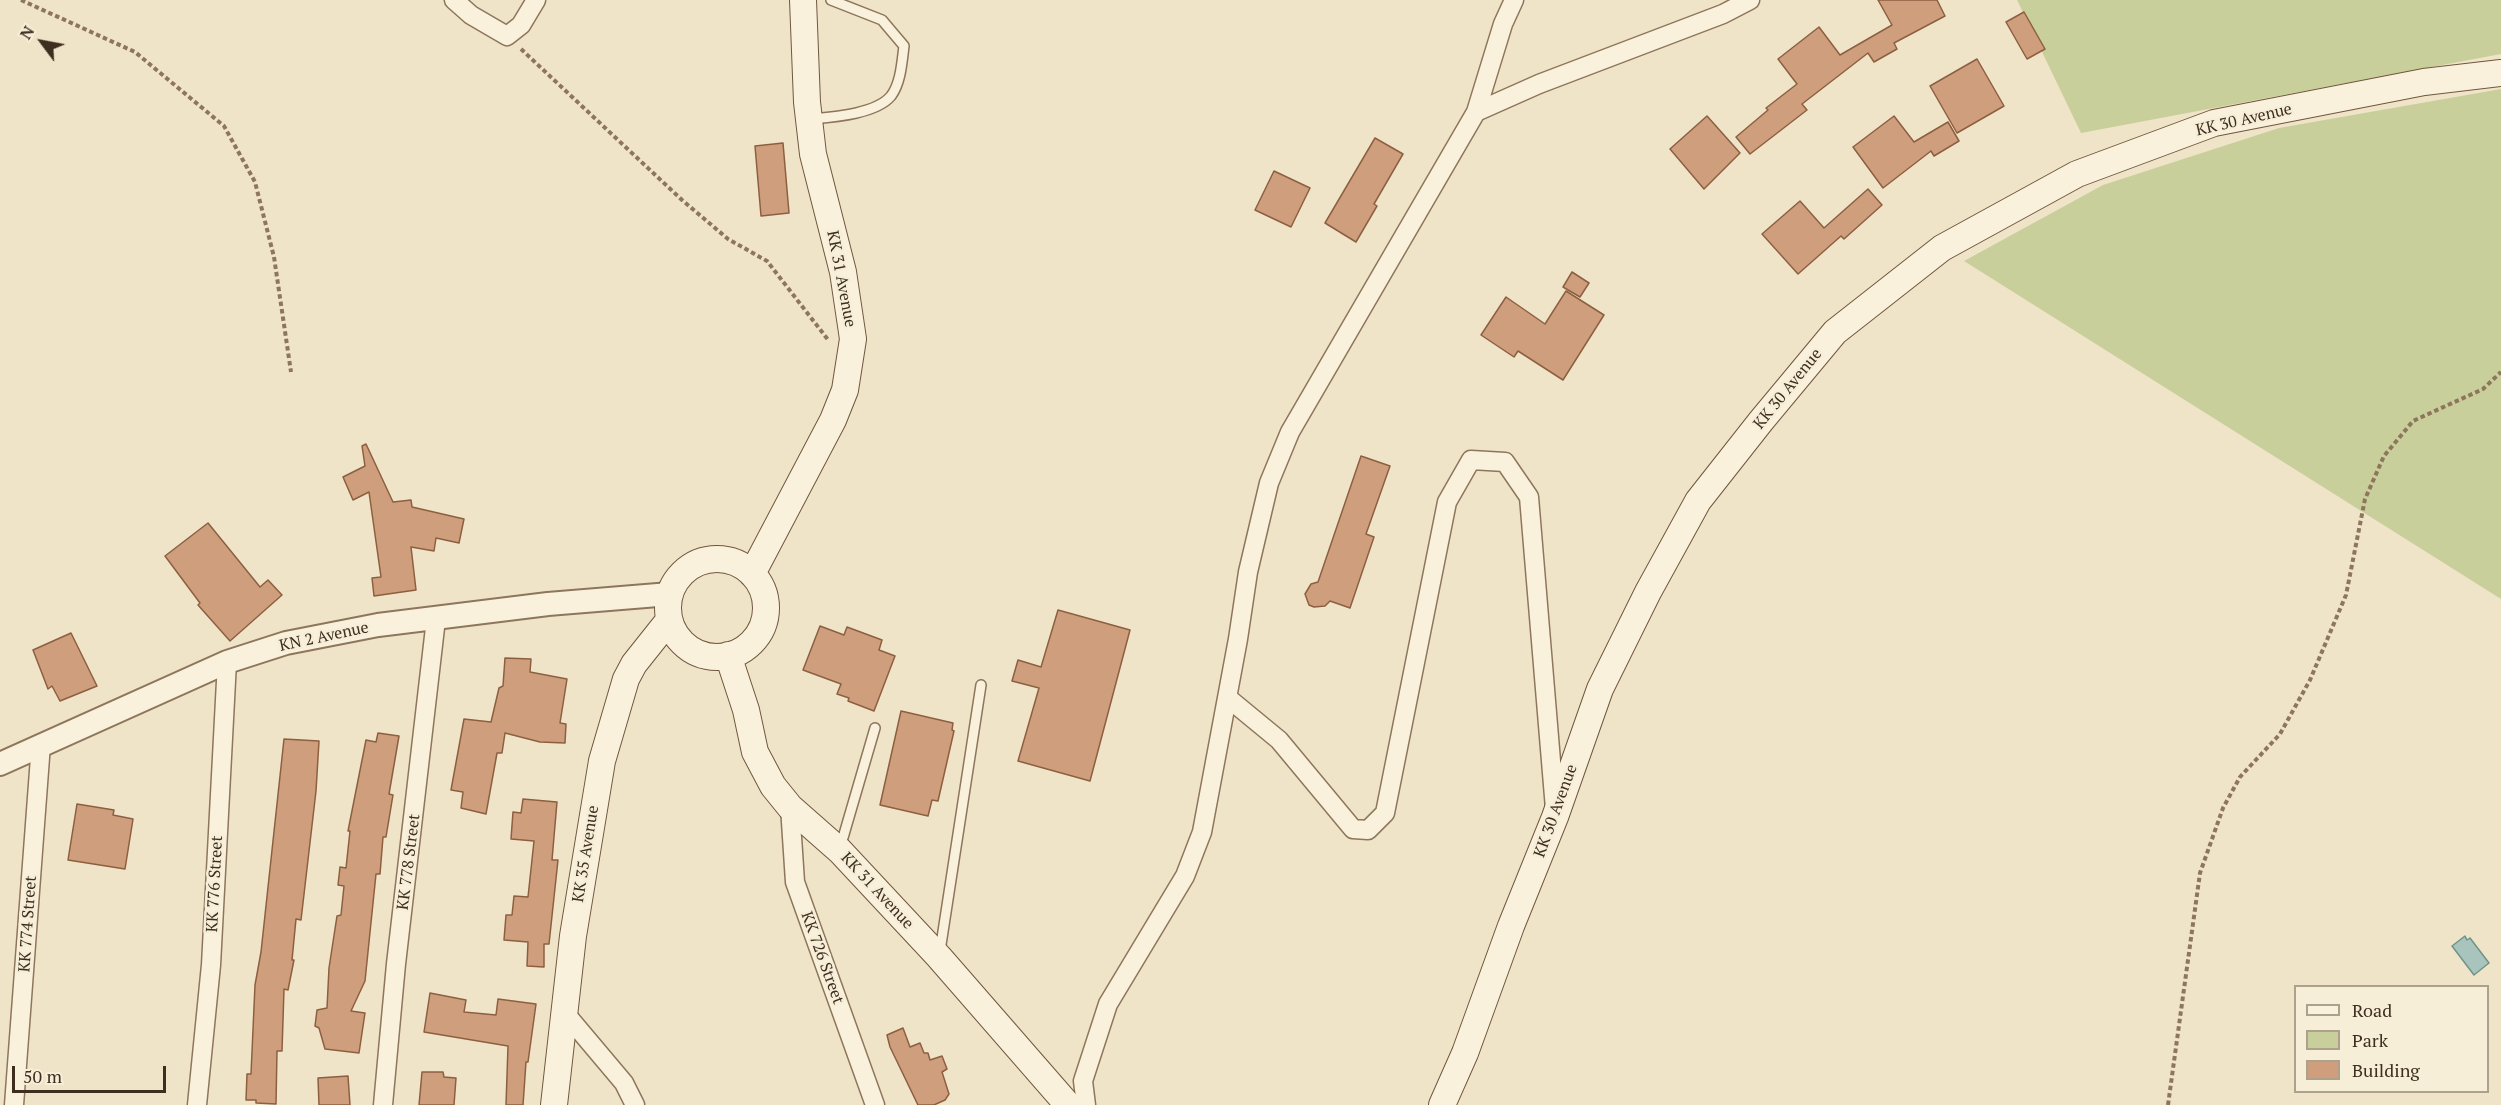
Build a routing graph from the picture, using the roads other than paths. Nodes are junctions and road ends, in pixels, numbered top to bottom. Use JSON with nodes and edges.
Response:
{"nodes":[{"id":1,"x":454,"y":0,"type":"edge"},
{"id":2,"x":536,"y":0,"type":"edge"},
{"id":3,"x":803,"y":0,"type":"edge"},
{"id":4,"x":831,"y":0,"type":"edge"},
{"id":5,"x":1514,"y":0,"type":"edge"},
{"id":6,"x":1750,"y":0,"type":"edge"},
{"id":7,"x":2501,"y":74,"type":"edge"},
{"id":8,"x":1476,"y":112,"type":"junction"},
{"id":9,"x":809,"y":120,"type":"junction"},
{"id":10,"x":752,"y":574,"type":"junction"},
{"id":11,"x":670,"y":594,"type":"junction"},
{"id":12,"x":436,"y":619,"type":"junction"},
{"id":13,"x":669,"y":620,"type":"junction"},
{"id":14,"x":728,"y":655,"type":"junction"},
{"id":15,"x":226,"y":662,"type":"junction"},
{"id":16,"x":981,"y":685,"type":"dead end"},
{"id":17,"x":1228,"y":698,"type":"junction"},
{"id":18,"x":875,"y":728,"type":"dead end"},
{"id":19,"x":41,"y":744,"type":"junction"},
{"id":20,"x":0,"y":764,"type":"edge"},
{"id":21,"x":790,"y":807,"type":"junction"},
{"id":22,"x":1555,"y":817,"type":"junction"},
{"id":23,"x":840,"y":851,"type":"junction"},
{"id":24,"x":939,"y":957,"type":"junction"},
{"id":25,"x":565,"y":1013,"type":"junction"},
{"id":26,"x":14,"y":1105,"type":"edge"},
{"id":27,"x":197,"y":1105,"type":"edge"},
{"id":28,"x":383,"y":1105,"type":"edge"},
{"id":29,"x":554,"y":1105,"type":"edge"},
{"id":30,"x":634,"y":1105,"type":"edge"},
{"id":31,"x":875,"y":1105,"type":"edge"},
{"id":32,"x":1068,"y":1105,"type":"edge"},
{"id":33,"x":1086,"y":1105,"type":"edge"},
{"id":34,"x":1442,"y":1105,"type":"edge"}],
"edges":[{"from":1,"to":2,"type":"street"},
{"from":3,"to":9,"type":"main road","name":"KK 31 Avenue"},
{"from":4,"to":9,"type":"lane"},
{"from":5,"to":8,"type":"street"},
{"from":6,"to":8,"type":"street"},
{"from":7,"to":22,"type":"main road","name":"KK 30 Avenue"},
{"from":8,"to":17,"type":"street"},
{"from":9,"to":10,"type":"main road","name":"KK 31 Avenue"},
{"from":10,"to":11,"type":"main road"},
{"from":10,"to":14,"type":"main road"},
{"from":11,"to":12,"type":"street","name":"KN 2 Avenue"},
{"from":11,"to":13,"type":"main road"},
{"from":12,"to":15,"type":"street","name":"KN 2 Avenue"},
{"from":12,"to":28,"type":"street","name":"KK 778 Street"},
{"from":13,"to":14,"type":"main road"},
{"from":13,"to":25,"type":"main road","name":"KK 35 Avenue"},
{"from":14,"to":21,"type":"main road","name":"KK 31 Avenue"},
{"from":15,"to":19,"type":"street","name":"KN 2 Avenue"},
{"from":15,"to":27,"type":"street","name":"KK 776 Street"},
{"from":16,"to":24,"type":"lane"},
{"from":17,"to":22,"type":"street"},
{"from":17,"to":33,"type":"street"},
{"from":18,"to":23,"type":"lane"},
{"from":19,"to":20,"type":"street","name":"KN 2 Avenue"},
{"from":19,"to":26,"type":"street","name":"KK 774 Street"},
{"from":21,"to":23,"type":"main road","name":"KK 31 Avenue"},
{"from":21,"to":31,"type":"street","name":"KK 726 Street"},
{"from":22,"to":34,"type":"main road","name":"KK 30 Avenue"},
{"from":23,"to":24,"type":"main road","name":"KK 31 Avenue"},
{"from":24,"to":32,"type":"main road","name":"KK 31 Avenue"},
{"from":25,"to":29,"type":"main road","name":"KK 35 Avenue"},
{"from":25,"to":30,"type":"street"}]}
